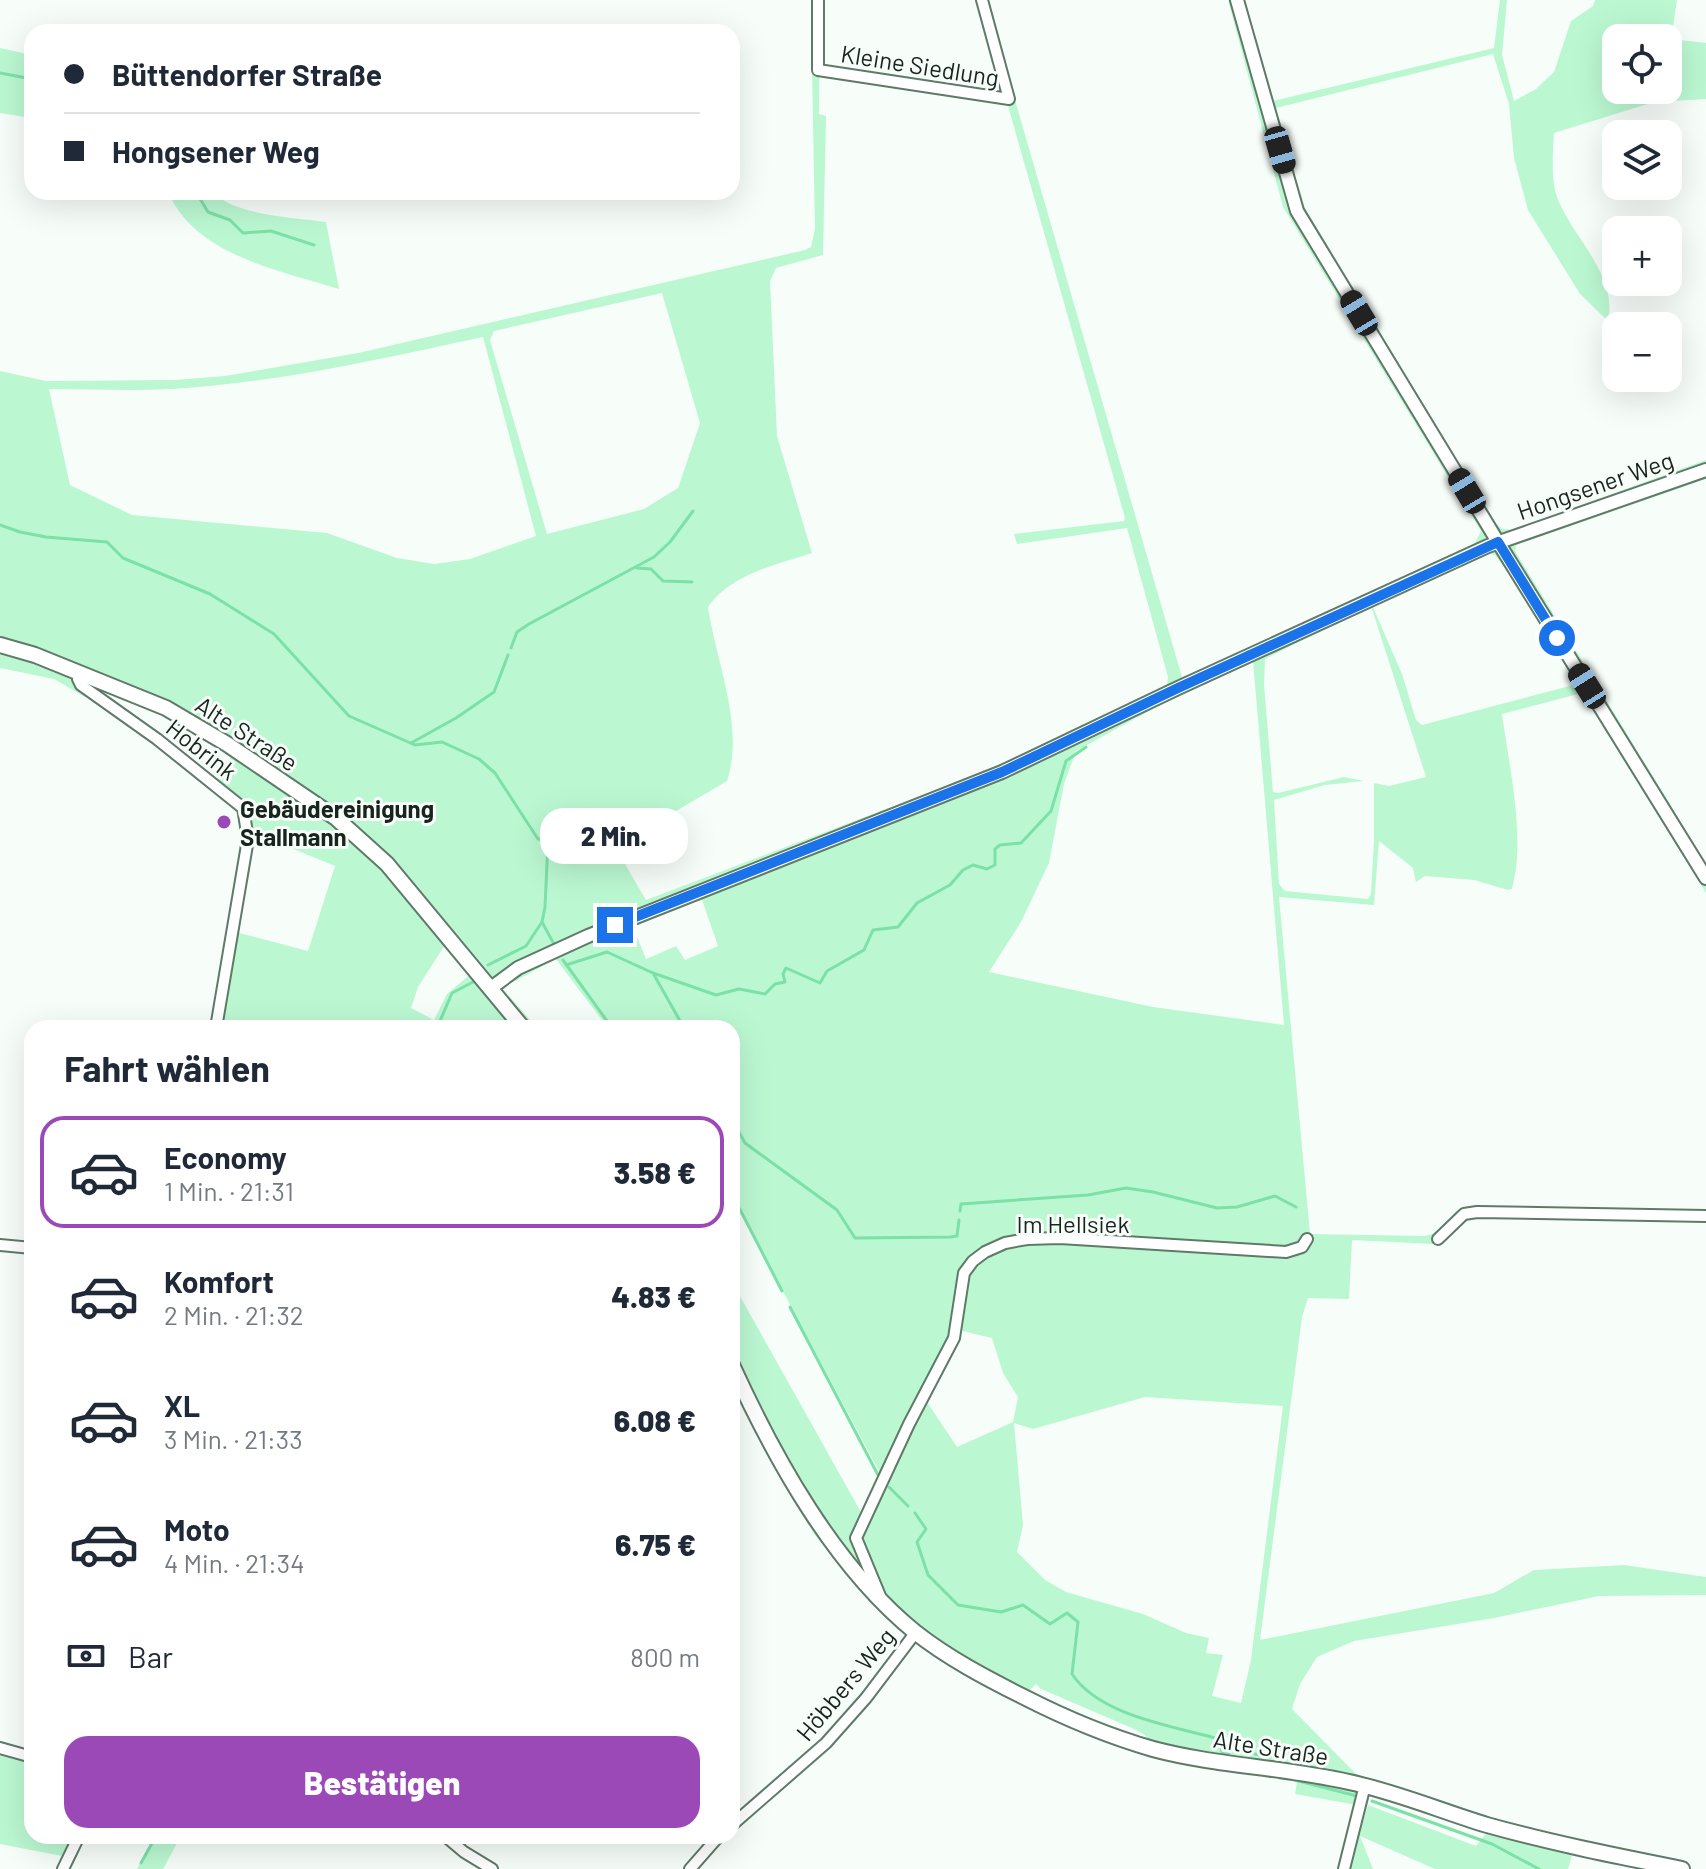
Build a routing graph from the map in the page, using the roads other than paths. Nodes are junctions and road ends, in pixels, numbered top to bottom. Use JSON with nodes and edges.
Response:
{"nodes":[{"id":1,"x":818,"y":0,"type":"edge"},
{"id":2,"x":982,"y":0,"type":"edge"},
{"id":3,"x":1237,"y":0,"type":"edge"},
{"id":4,"x":1706,"y":470,"type":"edge"},
{"id":5,"x":1498,"y":542,"type":"junction"},
{"id":6,"x":0,"y":645,"type":"edge"},
{"id":7,"x":80,"y":673,"type":"junction"},
{"id":8,"x":1705,"y":875,"type":"edge"},
{"id":9,"x":491,"y":988,"type":"junction"},
{"id":10,"x":217,"y":1020,"type":"edge"},
{"id":11,"x":517,"y":1020,"type":"edge"},
{"id":12,"x":1706,"y":1216,"type":"edge"},
{"id":13,"x":1307,"y":1239,"type":"dead end"},
{"id":14,"x":1438,"y":1239,"type":"dead end"},
{"id":15,"x":0,"y":1245,"type":"edge"},
{"id":16,"x":24,"y":1247,"type":"edge"},
{"id":17,"x":740,"y":1381,"type":"edge"},
{"id":18,"x":929,"y":1387,"type":"joint"},
{"id":19,"x":883,"y":1601,"type":"junction"},
{"id":20,"x":916,"y":1632,"type":"junction"},
{"id":21,"x":0,"y":1748,"type":"edge"},
{"id":22,"x":24,"y":1755,"type":"edge"},
{"id":23,"x":1365,"y":1785,"type":"junction"},
{"id":24,"x":740,"y":1818,"type":"edge"},
{"id":25,"x":75,"y":1844,"type":"edge"},
{"id":26,"x":454,"y":1844,"type":"edge"},
{"id":27,"x":712,"y":1844,"type":"edge"},
{"id":28,"x":63,"y":1869,"type":"edge"},
{"id":29,"x":492,"y":1869,"type":"edge"},
{"id":30,"x":690,"y":1869,"type":"edge"},
{"id":31,"x":1344,"y":1869,"type":"edge"},
{"id":32,"x":1682,"y":1869,"type":"edge"}],
"edges":[{"from":1,"to":2,"type":"street","name":"Kleine Siedlung"},
{"from":3,"to":5,"type":"street"},
{"from":4,"to":5,"type":"street","name":"Hongsener Weg"},
{"from":5,"to":8,"type":"street"},
{"from":5,"to":9,"type":"street","name":"Hongsener Weg"},
{"from":6,"to":7,"type":"main road","name":"Alte Straße"},
{"from":7,"to":9,"type":"main road","name":"Alte Straße"},
{"from":7,"to":10,"type":"street","name":"Hobrink"},
{"from":9,"to":11,"type":"main road","name":"Alte Straße"},
{"from":12,"to":14,"type":"street"},
{"from":13,"to":18,"type":"street","name":"Im Hellsiek"},
{"from":15,"to":16,"type":"street"},
{"from":17,"to":19,"type":"main road","name":"Alte Straße"},
{"from":18,"to":19,"type":"street","name":"Alte Straße"},
{"from":19,"to":20,"type":"main road","name":"Alte Straße"},
{"from":20,"to":23,"type":"main road","name":"Alte Straße"},
{"from":20,"to":24,"type":"street","name":"Höbbers Weg"},
{"from":21,"to":22,"type":"street"},
{"from":23,"to":31,"type":"street"},
{"from":23,"to":32,"type":"main road","name":"Alte Straße"},
{"from":25,"to":28,"type":"street"},
{"from":26,"to":29,"type":"street"},
{"from":27,"to":30,"type":"street"}]}
